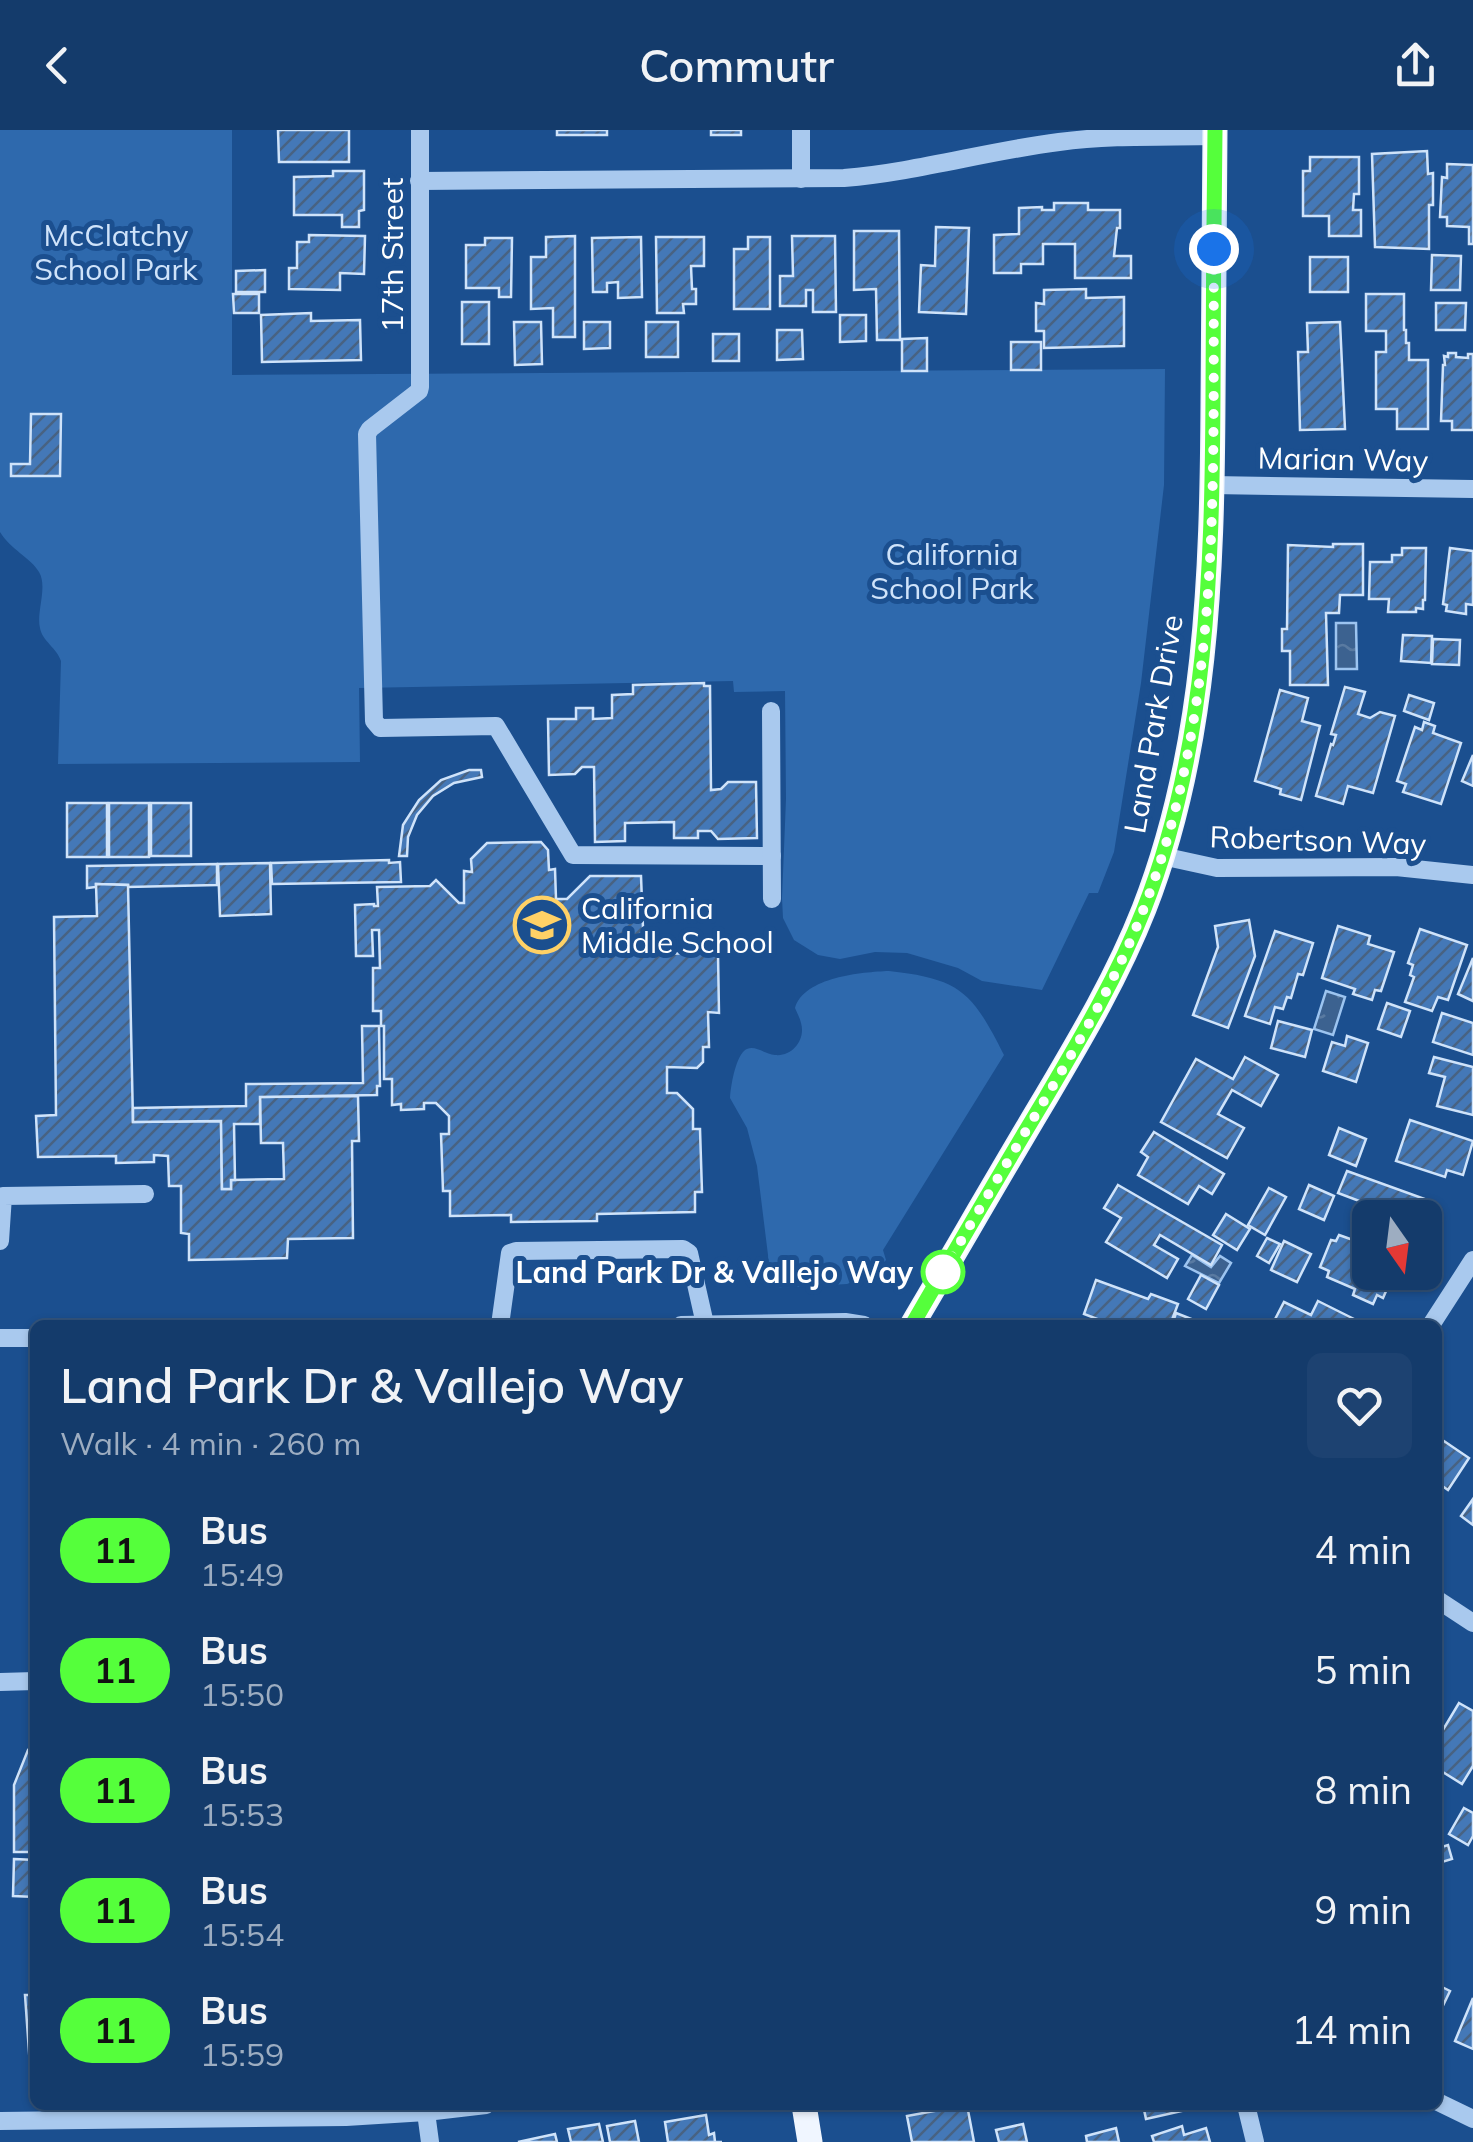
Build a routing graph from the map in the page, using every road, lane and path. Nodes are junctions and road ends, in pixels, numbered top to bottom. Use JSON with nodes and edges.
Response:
{"nodes":[{"id":1,"x":420,"y":130,"type":"edge"},
{"id":2,"x":801,"y":130,"type":"edge"},
{"id":3,"x":1214,"y":133,"type":"edge"},
{"id":4,"x":801,"y":178,"type":"junction"},
{"id":5,"x":419,"y":180,"type":"junction"},
{"id":6,"x":1212,"y":485,"type":"junction"},
{"id":7,"x":1473,"y":490,"type":"edge"},
{"id":8,"x":771,"y":711,"type":"dead end"},
{"id":9,"x":772,"y":856,"type":"junction"},
{"id":10,"x":1162,"y":856,"type":"junction"},
{"id":11,"x":1473,"y":875,"type":"edge"},
{"id":12,"x":772,"y":899,"type":"dead end"},
{"id":13,"x":145,"y":1194,"type":"dead end"},
{"id":14,"x":0,"y":1241,"type":"edge"},
{"id":15,"x":1473,"y":1260,"type":"edge"},
{"id":16,"x":501,"y":1320,"type":"edge"},
{"id":17,"x":704,"y":1320,"type":"edge"},
{"id":18,"x":915,"y":1320,"type":"edge"},
{"id":19,"x":1434,"y":1320,"type":"edge"},
{"id":20,"x":0,"y":1338,"type":"edge"},
{"id":21,"x":30,"y":1338,"type":"edge"},
{"id":22,"x":1442,"y":1603,"type":"edge"},
{"id":23,"x":1473,"y":1623,"type":"edge"},
{"id":24,"x":30,"y":1681,"type":"edge"},
{"id":25,"x":0,"y":1682,"type":"edge"},
{"id":26,"x":1442,"y":2104,"type":"edge"},
{"id":27,"x":407,"y":2110,"type":"edge"},
{"id":28,"x":425,"y":2110,"type":"edge"},
{"id":29,"x":805,"y":2110,"type":"edge"},
{"id":30,"x":1247,"y":2110,"type":"edge"},
{"id":31,"x":1473,"y":2119,"type":"edge"},
{"id":32,"x":0,"y":2121,"type":"edge"},
{"id":33,"x":430,"y":2142,"type":"edge"},
{"id":34,"x":810,"y":2142,"type":"edge"},
{"id":35,"x":1254,"y":2142,"type":"edge"}],
"edges":[{"from":1,"to":5,"type":"street","name":"17th Street"},
{"from":2,"to":4,"type":"street"},
{"from":3,"to":4,"type":"street"},
{"from":3,"to":6,"type":"main road","name":"Land Park Drive"},
{"from":4,"to":5,"type":"street"},
{"from":5,"to":9,"type":"street","name":"17th Street"},
{"from":6,"to":7,"type":"street","name":"Marian Way"},
{"from":6,"to":10,"type":"main road","name":"Land Park Drive"},
{"from":8,"to":9,"type":"street"},
{"from":9,"to":12,"type":"street"},
{"from":10,"to":11,"type":"street","name":"Robertson Way"},
{"from":10,"to":18,"type":"main road","name":"Land Park Drive"},
{"from":13,"to":14,"type":"street"},
{"from":15,"to":19,"type":"street"},
{"from":16,"to":17,"type":"street"},
{"from":20,"to":21,"type":"street"},
{"from":22,"to":23,"type":"street"},
{"from":24,"to":25,"type":"street"},
{"from":26,"to":31,"type":"street"},
{"from":27,"to":32,"type":"street"},
{"from":28,"to":33,"type":"street"},
{"from":29,"to":34,"type":"main road"},
{"from":30,"to":35,"type":"street"}]}
